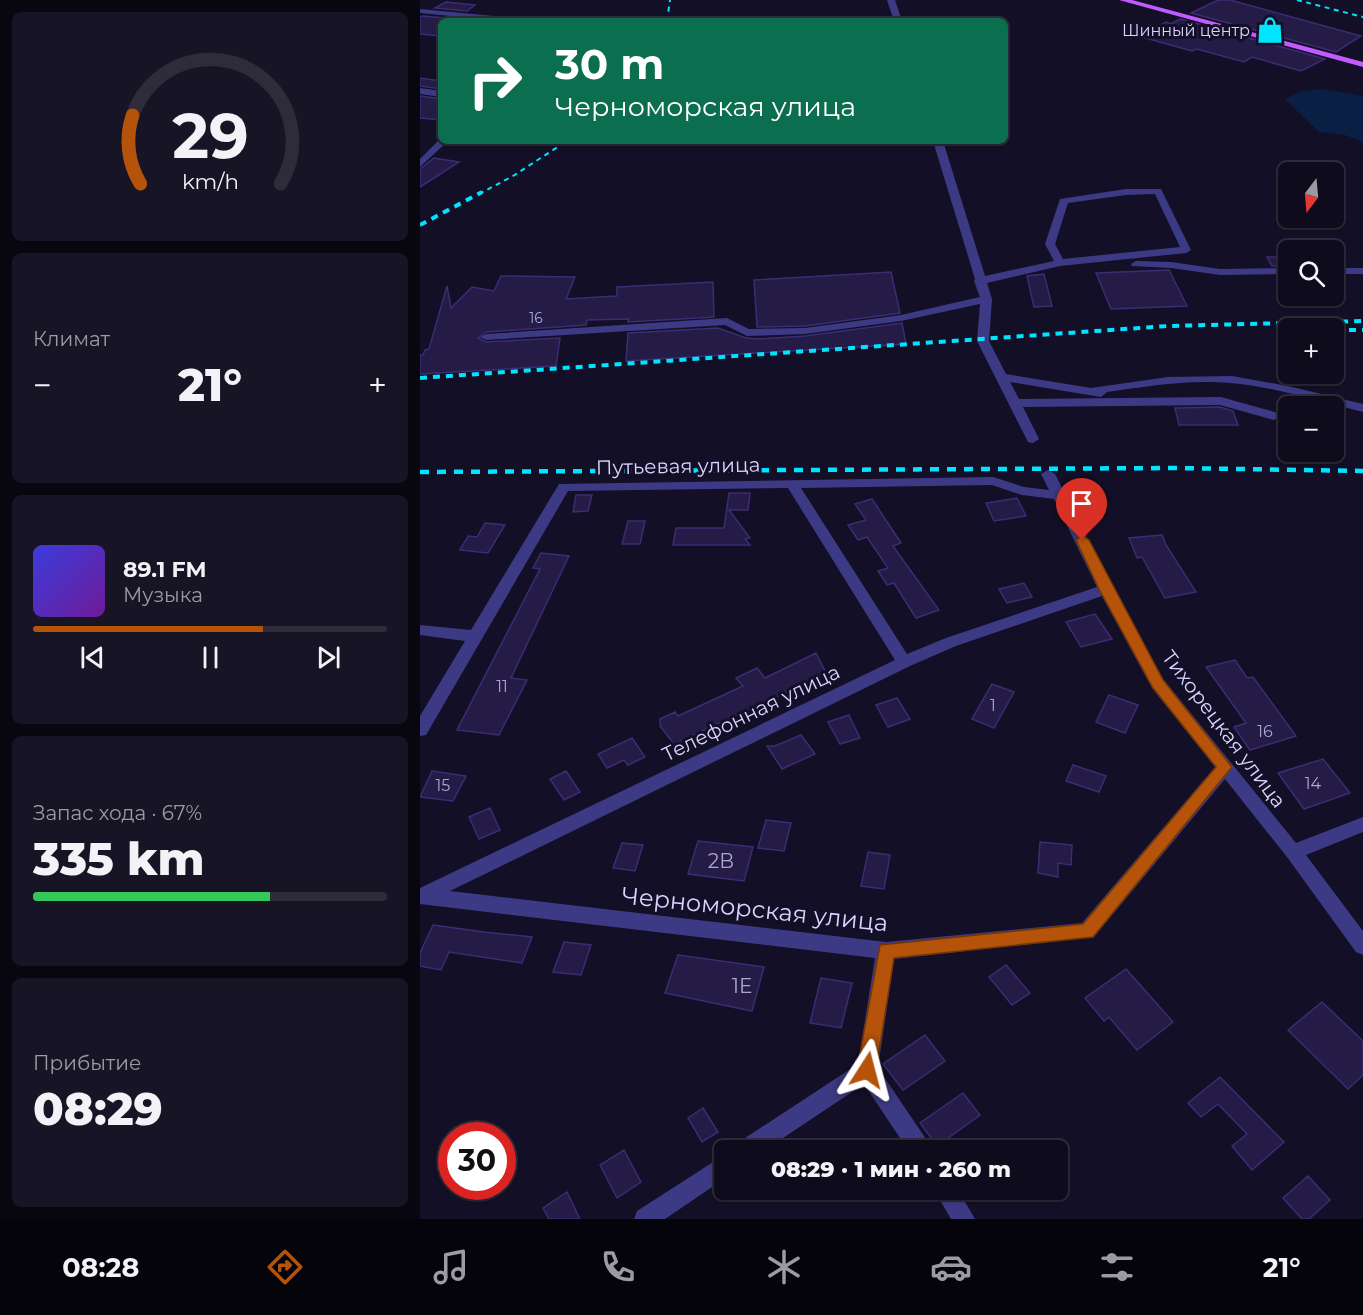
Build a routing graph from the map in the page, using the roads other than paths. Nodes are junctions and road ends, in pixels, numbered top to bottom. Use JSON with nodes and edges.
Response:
{"nodes":[{"id":1,"x":891,"y":0,"type":"edge"},
{"id":2,"x":1123,"y":0,"type":"edge"},
{"id":3,"x":420,"y":11,"type":"edge"},
{"id":4,"x":494,"y":18,"type":"edge"},
{"id":5,"x":897,"y":18,"type":"edge"},
{"id":6,"x":1363,"y":65,"type":"edge"},
{"id":7,"x":420,"y":91,"type":"edge"},
{"id":8,"x":438,"y":94,"type":"edge"},
{"id":9,"x":440,"y":144,"type":"edge"},
{"id":10,"x":939,"y":144,"type":"edge"},
{"id":11,"x":420,"y":164,"type":"edge"},
{"id":12,"x":1082,"y":262,"type":"junction"},
{"id":13,"x":1060,"y":263,"type":"junction"},
{"id":14,"x":1344,"y":271,"type":"edge"},
{"id":15,"x":1363,"y":271,"type":"edge"},
{"id":16,"x":1278,"y":272,"type":"edge"},
{"id":17,"x":979,"y":281,"type":"junction"},
{"id":18,"x":986,"y":299,"type":"junction"},
{"id":19,"x":486,"y":337,"type":"dead end"},
{"id":20,"x":1001,"y":377,"type":"junction"},
{"id":21,"x":1093,"y":391,"type":"junction"},
{"id":22,"x":1138,"y":401,"type":"junction"},
{"id":23,"x":1014,"y":403,"type":"junction"},
{"id":24,"x":1363,"y":408,"type":"edge"},
{"id":25,"x":1274,"y":416,"type":"dead end"},
{"id":26,"x":1033,"y":439,"type":"dead end"},
{"id":27,"x":1048,"y":474,"type":"dead end"},
{"id":28,"x":792,"y":484,"type":"junction"},
{"id":29,"x":1059,"y":495,"type":"junction"},
{"id":30,"x":1106,"y":589,"type":"junction"},
{"id":31,"x":420,"y":630,"type":"edge"},
{"id":32,"x":473,"y":636,"type":"junction"},
{"id":33,"x":904,"y":662,"type":"junction"},
{"id":34,"x":420,"y":730,"type":"edge"},
{"id":35,"x":1225,"y":767,"type":"junction"},
{"id":36,"x":1363,"y":824,"type":"edge"},
{"id":37,"x":1293,"y":852,"type":"junction"},
{"id":38,"x":422,"y":896,"type":"edge"},
{"id":39,"x":1363,"y":946,"type":"edge"},
{"id":40,"x":886,"y":951,"type":"junction"},
{"id":41,"x":867,"y":1070,"type":"junction"},
{"id":42,"x":762,"y":1140,"type":"edge"},
{"id":43,"x":913,"y":1140,"type":"edge"},
{"id":44,"x":714,"y":1173,"type":"edge"},
{"id":45,"x":952,"y":1200,"type":"edge"},
{"id":46,"x":645,"y":1219,"type":"edge"},
{"id":47,"x":964,"y":1219,"type":"edge"}],
"edges":[{"from":1,"to":5,"type":"street"},
{"from":2,"to":6,"type":"main road"},
{"from":3,"to":4,"type":"street"},
{"from":7,"to":8,"type":"street"},
{"from":9,"to":11,"type":"street"},
{"from":10,"to":17,"type":"street"},
{"from":12,"to":13,"type":"street"},
{"from":12,"to":13,"type":"street"},
{"from":12,"to":16,"type":"street"},
{"from":13,"to":17,"type":"street"},
{"from":14,"to":15,"type":"street"},
{"from":17,"to":18,"type":"street"},
{"from":18,"to":19,"type":"street"},
{"from":18,"to":20,"type":"street"},
{"from":20,"to":21,"type":"street"},
{"from":20,"to":23,"type":"street"},
{"from":21,"to":22,"type":"street"},
{"from":21,"to":24,"type":"street"},
{"from":22,"to":23,"type":"street"},
{"from":22,"to":25,"type":"street"},
{"from":23,"to":26,"type":"street"},
{"from":27,"to":29,"type":"street","name":"Тихорецкая улица"},
{"from":28,"to":29,"type":"street","name":"Путьевая улица"},
{"from":28,"to":32,"type":"street","name":"Путьевая улица"},
{"from":28,"to":33,"type":"street"},
{"from":29,"to":30,"type":"street","name":"Тихорецкая улица"},
{"from":30,"to":33,"type":"street","name":"Телефонная улица"},
{"from":30,"to":35,"type":"street","name":"Тихорецкая улица"},
{"from":31,"to":32,"type":"street"},
{"from":32,"to":34,"type":"street"},
{"from":33,"to":38,"type":"street","name":"Телефонная улица"},
{"from":35,"to":37,"type":"street","name":"Тихорецкая улица"},
{"from":35,"to":40,"type":"street","name":"Черноморская улица"},
{"from":36,"to":37,"type":"street"},
{"from":37,"to":39,"type":"street","name":"Тихорецкая улица"},
{"from":38,"to":40,"type":"street","name":"Черноморская улица"},
{"from":40,"to":41,"type":"street"},
{"from":41,"to":42,"type":"street"},
{"from":41,"to":43,"type":"street"},
{"from":44,"to":46,"type":"street"},
{"from":45,"to":47,"type":"street"}]}
